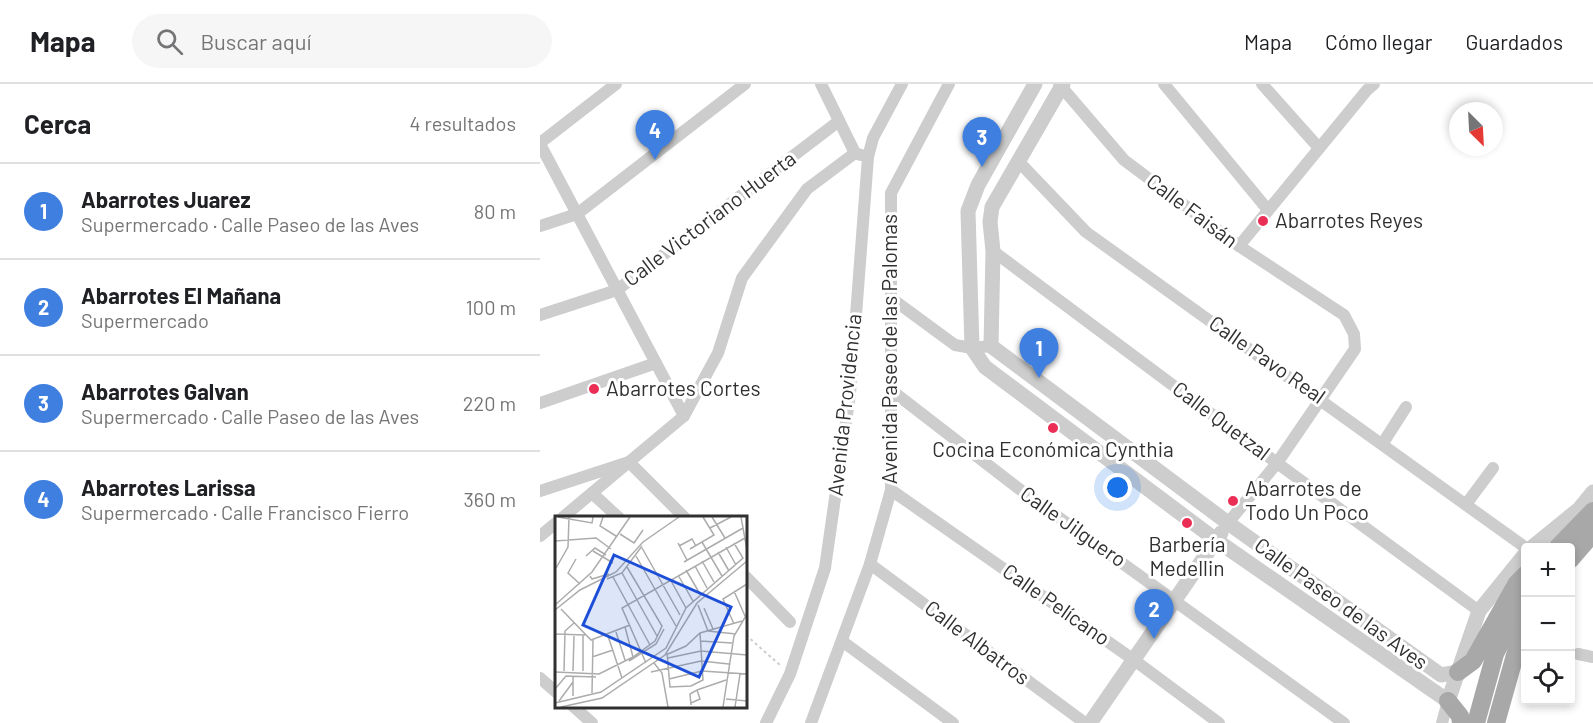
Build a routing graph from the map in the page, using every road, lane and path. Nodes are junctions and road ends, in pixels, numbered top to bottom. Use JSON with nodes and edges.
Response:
{"nodes":[{"id":1,"x":616,"y":84,"type":"edge"},
{"id":2,"x":745,"y":84,"type":"edge"},
{"id":3,"x":821,"y":84,"type":"edge"},
{"id":4,"x":902,"y":84,"type":"edge"},
{"id":5,"x":950,"y":84,"type":"edge"},
{"id":6,"x":1035,"y":84,"type":"edge"},
{"id":7,"x":1164,"y":84,"type":"edge"},
{"id":8,"x":1262,"y":84,"type":"edge"},
{"id":9,"x":1061,"y":85,"type":"edge"},
{"id":10,"x":1368,"y":86,"type":"edge"},
{"id":11,"x":839,"y":121,"type":"junction"},
{"id":12,"x":540,"y":144,"type":"edge"},
{"id":13,"x":1319,"y":148,"type":"junction"},
{"id":14,"x":855,"y":153,"type":"junction"},
{"id":15,"x":868,"y":157,"type":"junction"},
{"id":16,"x":1018,"y":161,"type":"junction"},
{"id":17,"x":1268,"y":210,"type":"junction"},
{"id":18,"x":577,"y":214,"type":"junction"},
{"id":19,"x":540,"y":226,"type":"edge"},
{"id":20,"x":1239,"y":246,"type":"junction"},
{"id":21,"x":993,"y":251,"type":"junction"},
{"id":22,"x":617,"y":290,"type":"junction"},
{"id":23,"x":891,"y":298,"type":"junction"},
{"id":24,"x":540,"y":315,"type":"edge"},
{"id":25,"x":991,"y":346,"type":"junction"},
{"id":26,"x":972,"y":348,"type":"junction"},
{"id":27,"x":656,"y":363,"type":"junction"},
{"id":28,"x":891,"y":390,"type":"junction"},
{"id":29,"x":1322,"y":399,"type":"junction"},
{"id":30,"x":540,"y":403,"type":"edge"},
{"id":31,"x":1406,"y":407,"type":"dead end"},
{"id":32,"x":684,"y":416,"type":"junction"},
{"id":33,"x":1383,"y":443,"type":"junction"},
{"id":34,"x":629,"y":462,"type":"junction"},
{"id":35,"x":1276,"y":463,"type":"junction"},
{"id":36,"x":1493,"y":468,"type":"dead end"},
{"id":37,"x":891,"y":490,"type":"junction"},
{"id":38,"x":540,"y":491,"type":"edge"},
{"id":39,"x":1593,"y":492,"type":"edge"},
{"id":40,"x":592,"y":493,"type":"junction"},
{"id":41,"x":1467,"y":503,"type":"junction"},
{"id":42,"x":1593,"y":511,"type":"edge"},
{"id":43,"x":564,"y":516,"type":"edge"},
{"id":44,"x":617,"y":516,"type":"edge"},
{"id":45,"x":684,"y":516,"type":"edge"},
{"id":46,"x":555,"y":523,"type":"edge"},
{"id":47,"x":1228,"y":523,"type":"junction"},
{"id":48,"x":1593,"y":533,"type":"edge"},
{"id":49,"x":540,"y":536,"type":"edge"},
{"id":50,"x":1216,"y":540,"type":"junction"},
{"id":51,"x":1537,"y":543,"type":"edge"},
{"id":52,"x":1562,"y":543,"type":"edge"},
{"id":53,"x":1521,"y":544,"type":"edge"},
{"id":54,"x":1593,"y":548,"type":"edge"},
{"id":55,"x":1575,"y":555,"type":"edge"},
{"id":56,"x":1575,"y":558,"type":"edge"},
{"id":57,"x":1521,"y":559,"type":"edge"},
{"id":58,"x":870,"y":564,"type":"junction"},
{"id":59,"x":747,"y":578,"type":"edge"},
{"id":60,"x":1521,"y":579,"type":"edge"},
{"id":61,"x":1524,"y":597,"type":"edge"},
{"id":62,"x":1176,"y":600,"type":"junction"},
{"id":63,"x":1479,"y":611,"type":"junction"},
{"id":64,"x":790,"y":622,"type":"dead end"},
{"id":65,"x":747,"y":636,"type":"edge"},
{"id":66,"x":1521,"y":640,"type":"edge"},
{"id":67,"x":842,"y":641,"type":"junction"},
{"id":68,"x":1578,"y":654,"type":"dead end"},
{"id":69,"x":1593,"y":657,"type":"edge"},
{"id":70,"x":1134,"y":660,"type":"junction"},
{"id":71,"x":1458,"y":672,"type":"junction"},
{"id":72,"x":790,"y":674,"type":"junction"},
{"id":73,"x":540,"y":678,"type":"edge"},
{"id":74,"x":555,"y":691,"type":"edge"},
{"id":75,"x":1448,"y":700,"type":"junction"},
{"id":76,"x":575,"y":708,"type":"edge"},
{"id":77,"x":815,"y":721,"type":"edge"},
{"id":78,"x":592,"y":723,"type":"edge"},
{"id":79,"x":766,"y":723,"type":"edge"},
{"id":80,"x":953,"y":723,"type":"edge"},
{"id":81,"x":1085,"y":723,"type":"edge"},
{"id":82,"x":1090,"y":723,"type":"edge"},
{"id":83,"x":1219,"y":723,"type":"edge"},
{"id":84,"x":1344,"y":723,"type":"edge"},
{"id":85,"x":1442,"y":723,"type":"edge"},
{"id":86,"x":1461,"y":723,"type":"edge"},
{"id":87,"x":1476,"y":723,"type":"edge"},
{"id":88,"x":1496,"y":723,"type":"edge"}],
"edges":[{"from":1,"to":12,"type":"street"},
{"from":2,"to":18,"type":"street"},
{"from":3,"to":11,"type":"street"},
{"from":4,"to":15,"type":"street","name":"Avenida Providencia"},
{"from":5,"to":23,"type":"street","name":"Avenida Paseo de las Palomas"},
{"from":6,"to":26,"type":"street"},
{"from":7,"to":17,"type":"street"},
{"from":8,"to":13,"type":"street"},
{"from":9,"to":16,"type":"street"},
{"from":9,"to":20,"type":"street","name":"Calle Faisán"},
{"from":10,"to":13,"type":"street"},
{"from":11,"to":14,"type":"street"},
{"from":11,"to":22,"type":"street","name":"Calle Victoriano Huerta"},
{"from":12,"to":18,"type":"street"},
{"from":13,"to":17,"type":"street"},
{"from":14,"to":15,"type":"street"},
{"from":14,"to":32,"type":"street"},
{"from":15,"to":72,"type":"street","name":"Avenida Providencia"},
{"from":16,"to":21,"type":"street"},
{"from":16,"to":29,"type":"street","name":"Calle Pavo Real"},
{"from":17,"to":20,"type":"street"},
{"from":18,"to":19,"type":"street"},
{"from":18,"to":22,"type":"street"},
{"from":20,"to":29,"type":"street","name":"Calle Faisán"},
{"from":21,"to":25,"type":"street"},
{"from":21,"to":35,"type":"street","name":"Calle Quetzal"},
{"from":22,"to":24,"type":"street","name":"Calle Victoriano Huerta"},
{"from":22,"to":27,"type":"street"},
{"from":23,"to":26,"type":"street","name":"Calle Paseo de las Aves"},
{"from":23,"to":28,"type":"street","name":"Avenida Paseo de las Palomas"},
{"from":25,"to":26,"type":"street"},
{"from":25,"to":47,"type":"street","name":"Calle Paseo de las Aves"},
{"from":26,"to":50,"type":"street","name":"Calle Paseo de las Aves"},
{"from":27,"to":30,"type":"street"},
{"from":27,"to":32,"type":"street"},
{"from":28,"to":37,"type":"street","name":"Avenida Paseo de las Palomas"},
{"from":28,"to":62,"type":"street","name":"Calle Jilguero"},
{"from":29,"to":33,"type":"street","name":"Calle Pavo Real"},
{"from":29,"to":35,"type":"street"},
{"from":31,"to":33,"type":"street"},
{"from":32,"to":34,"type":"street"},
{"from":33,"to":41,"type":"street","name":"Calle Pavo Real"},
{"from":34,"to":38,"type":"street"},
{"from":34,"to":40,"type":"street"},
{"from":34,"to":45,"type":"street"},
{"from":35,"to":47,"type":"street"},
{"from":35,"to":63,"type":"street","name":"Calle Quetzal"},
{"from":36,"to":41,"type":"street"},
{"from":37,"to":58,"type":"street","name":"Avenida Paseo de las Palomas"},
{"from":37,"to":70,"type":"street","name":"Calle Pelícano"},
{"from":39,"to":51,"type":"street"},
{"from":40,"to":43,"type":"street"},
{"from":40,"to":44,"type":"street"},
{"from":41,"to":53,"type":"street","name":"Calle Pavo Real"},
{"from":42,"to":52,"type":"main road"},
{"from":46,"to":49,"type":"street"},
{"from":47,"to":50,"type":"street"},
{"from":47,"to":71,"type":"street","name":"Calle Paseo de las Aves"},
{"from":48,"to":55,"type":"main road"},
{"from":50,"to":62,"type":"street"},
{"from":50,"to":75,"type":"street","name":"Calle Paseo de las Aves"},
{"from":54,"to":56,"type":"street"},
{"from":57,"to":63,"type":"street"},
{"from":58,"to":67,"type":"street","name":"Avenida Paseo de las Palomas"},
{"from":58,"to":81,"type":"street","name":"Calle Albatros"},
{"from":59,"to":64,"type":"street"},
{"from":60,"to":71,"type":"main road"},
{"from":61,"to":87,"type":"main road"},
{"from":62,"to":70,"type":"street"},
{"from":62,"to":84,"type":"street","name":"Calle Jilguero"},
{"from":63,"to":71,"type":"street"},
{"from":65,"to":72,"type":"path"},
{"from":66,"to":88,"type":"main road"},
{"from":67,"to":77,"type":"street","name":"Avenida Paseo de las Palomas"},
{"from":67,"to":80,"type":"street"},
{"from":68,"to":69,"type":"street"},
{"from":70,"to":82,"type":"street"},
{"from":70,"to":83,"type":"street","name":"Calle Pelícano"},
{"from":71,"to":75,"type":"street"},
{"from":72,"to":79,"type":"street","name":"Avenida Providencia"},
{"from":73,"to":74,"type":"street"},
{"from":75,"to":85,"type":"street"},
{"from":75,"to":86,"type":"main road"},
{"from":76,"to":78,"type":"street"}]}
